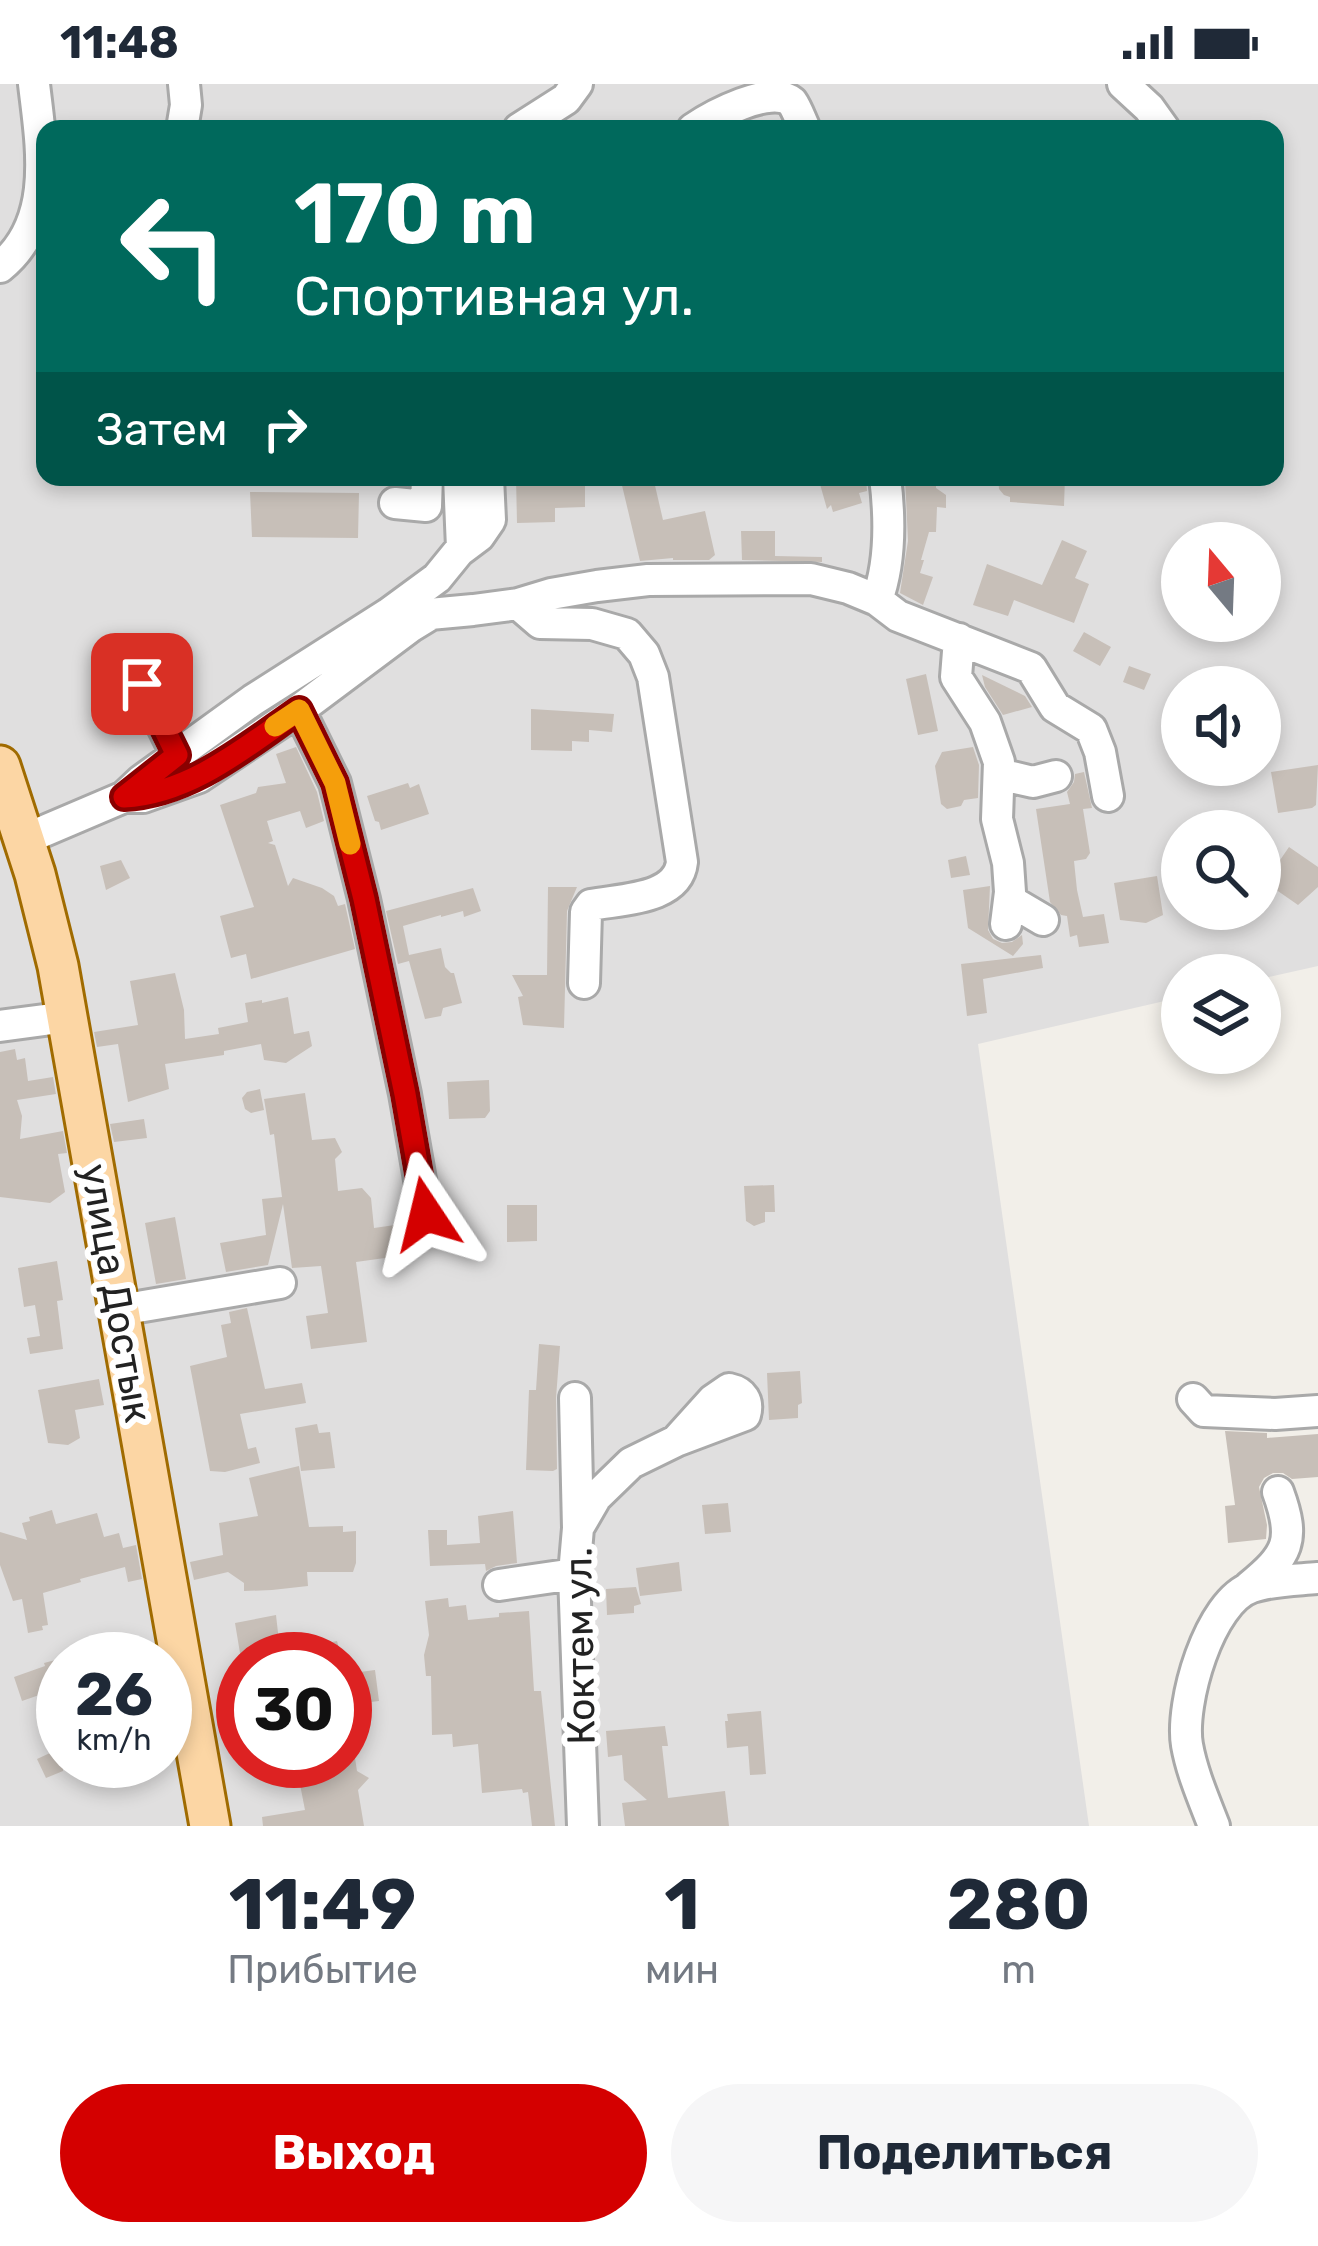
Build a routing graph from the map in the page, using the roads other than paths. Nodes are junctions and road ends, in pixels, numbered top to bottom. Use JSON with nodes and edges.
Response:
{"nodes":[{"id":1,"x":34,"y":84,"type":"edge"},
{"id":2,"x":184,"y":84,"type":"edge"},
{"id":3,"x":577,"y":84,"type":"edge"},
{"id":4,"x":1123,"y":84,"type":"edge"},
{"id":5,"x":37,"y":120,"type":"edge"},
{"id":6,"x":183,"y":120,"type":"edge"},
{"id":7,"x":532,"y":120,"type":"edge"},
{"id":8,"x":706,"y":120,"type":"edge"},
{"id":9,"x":800,"y":120,"type":"edge"},
{"id":10,"x":1157,"y":120,"type":"edge"},
{"id":11,"x":36,"y":206,"type":"edge"},
{"id":12,"x":36,"y":257,"type":"edge"},
{"id":13,"x":0,"y":267,"type":"edge"},
{"id":14,"x":427,"y":486,"type":"edge"},
{"id":15,"x":459,"y":486,"type":"edge"},
{"id":16,"x":488,"y":486,"type":"edge"},
{"id":17,"x":885,"y":486,"type":"edge"},
{"id":18,"x":395,"y":503,"type":"dead end"},
{"id":19,"x":460,"y":550,"type":"junction"},
{"id":20,"x":877,"y":600,"type":"junction"},
{"id":21,"x":518,"y":604,"type":"junction"},
{"id":22,"x":388,"y":614,"type":"junction"},
{"id":23,"x":431,"y":614,"type":"junction"},
{"id":24,"x":959,"y":639,"type":"junction"},
{"id":25,"x":142,"y":684,"type":"dead end"},
{"id":26,"x":299,"y":710,"type":"junction"},
{"id":27,"x":177,"y":755,"type":"junction"},
{"id":28,"x":0,"y":766,"type":"edge"},
{"id":29,"x":998,"y":774,"type":"junction"},
{"id":30,"x":1056,"y":776,"type":"dead end"},
{"id":31,"x":1108,"y":796,"type":"dead end"},
{"id":32,"x":124,"y":797,"type":"junction"},
{"id":33,"x":23,"y":840,"type":"junction"},
{"id":34,"x":1043,"y":920,"type":"dead end"},
{"id":35,"x":584,"y":983,"type":"dead end"},
{"id":36,"x":67,"y":1017,"type":"junction"},
{"id":37,"x":0,"y":1027,"type":"edge"},
{"id":38,"x":426,"y":1214,"type":"dead end"},
{"id":39,"x":280,"y":1283,"type":"dead end"},
{"id":40,"x":120,"y":1310,"type":"junction"},
{"id":41,"x":575,"y":1398,"type":"dead end"},
{"id":42,"x":1193,"y":1399,"type":"dead end"},
{"id":43,"x":1318,"y":1411,"type":"edge"},
{"id":44,"x":676,"y":1441,"type":"dead end"},
{"id":45,"x":1278,"y":1492,"type":"dead end"},
{"id":46,"x":578,"y":1528,"type":"junction"},
{"id":47,"x":574,"y":1574,"type":"junction"},
{"id":48,"x":1318,"y":1578,"type":"edge"},
{"id":49,"x":500,"y":1585,"type":"dead end"},
{"id":50,"x":1249,"y":1588,"type":"junction"},
{"id":51,"x":210,"y":1826,"type":"edge"},
{"id":52,"x":584,"y":1826,"type":"edge"},
{"id":53,"x":1214,"y":1826,"type":"edge"}],
"edges":[{"from":1,"to":5,"type":"street"},
{"from":2,"to":6,"type":"street"},
{"from":3,"to":7,"type":"street"},
{"from":4,"to":10,"type":"street"},
{"from":8,"to":9,"type":"street"},
{"from":11,"to":13,"type":"street"},
{"from":12,"to":13,"type":"street"},
{"from":14,"to":18,"type":"street"},
{"from":15,"to":19,"type":"street"},
{"from":16,"to":19,"type":"street"},
{"from":17,"to":20,"type":"street"},
{"from":19,"to":22,"type":"street"},
{"from":20,"to":21,"type":"street"},
{"from":20,"to":24,"type":"street"},
{"from":21,"to":23,"type":"street"},
{"from":21,"to":35,"type":"street"},
{"from":22,"to":23,"type":"street"},
{"from":22,"to":27,"type":"street"},
{"from":23,"to":26,"type":"street"},
{"from":24,"to":29,"type":"street"},
{"from":24,"to":31,"type":"street"},
{"from":25,"to":27,"type":"street"},
{"from":26,"to":32,"type":"street"},
{"from":26,"to":38,"type":"street"},
{"from":27,"to":32,"type":"street"},
{"from":28,"to":33,"type":"main road","name":"улица Достык"},
{"from":29,"to":30,"type":"street"},
{"from":29,"to":34,"type":"street"},
{"from":32,"to":33,"type":"street"},
{"from":33,"to":36,"type":"main road","name":"улица Достык"},
{"from":36,"to":37,"type":"street"},
{"from":36,"to":40,"type":"main road","name":"улица Достык"},
{"from":39,"to":40,"type":"street"},
{"from":40,"to":51,"type":"main road","name":"улица Достык"},
{"from":41,"to":46,"type":"street"},
{"from":42,"to":43,"type":"street"},
{"from":44,"to":46,"type":"street","name":"Коктем ул."},
{"from":45,"to":50,"type":"street"},
{"from":46,"to":47,"type":"street","name":"Коктем ул."},
{"from":47,"to":49,"type":"street"},
{"from":47,"to":52,"type":"street","name":"Коктем ул."},
{"from":48,"to":50,"type":"street"},
{"from":50,"to":53,"type":"street"}]}
